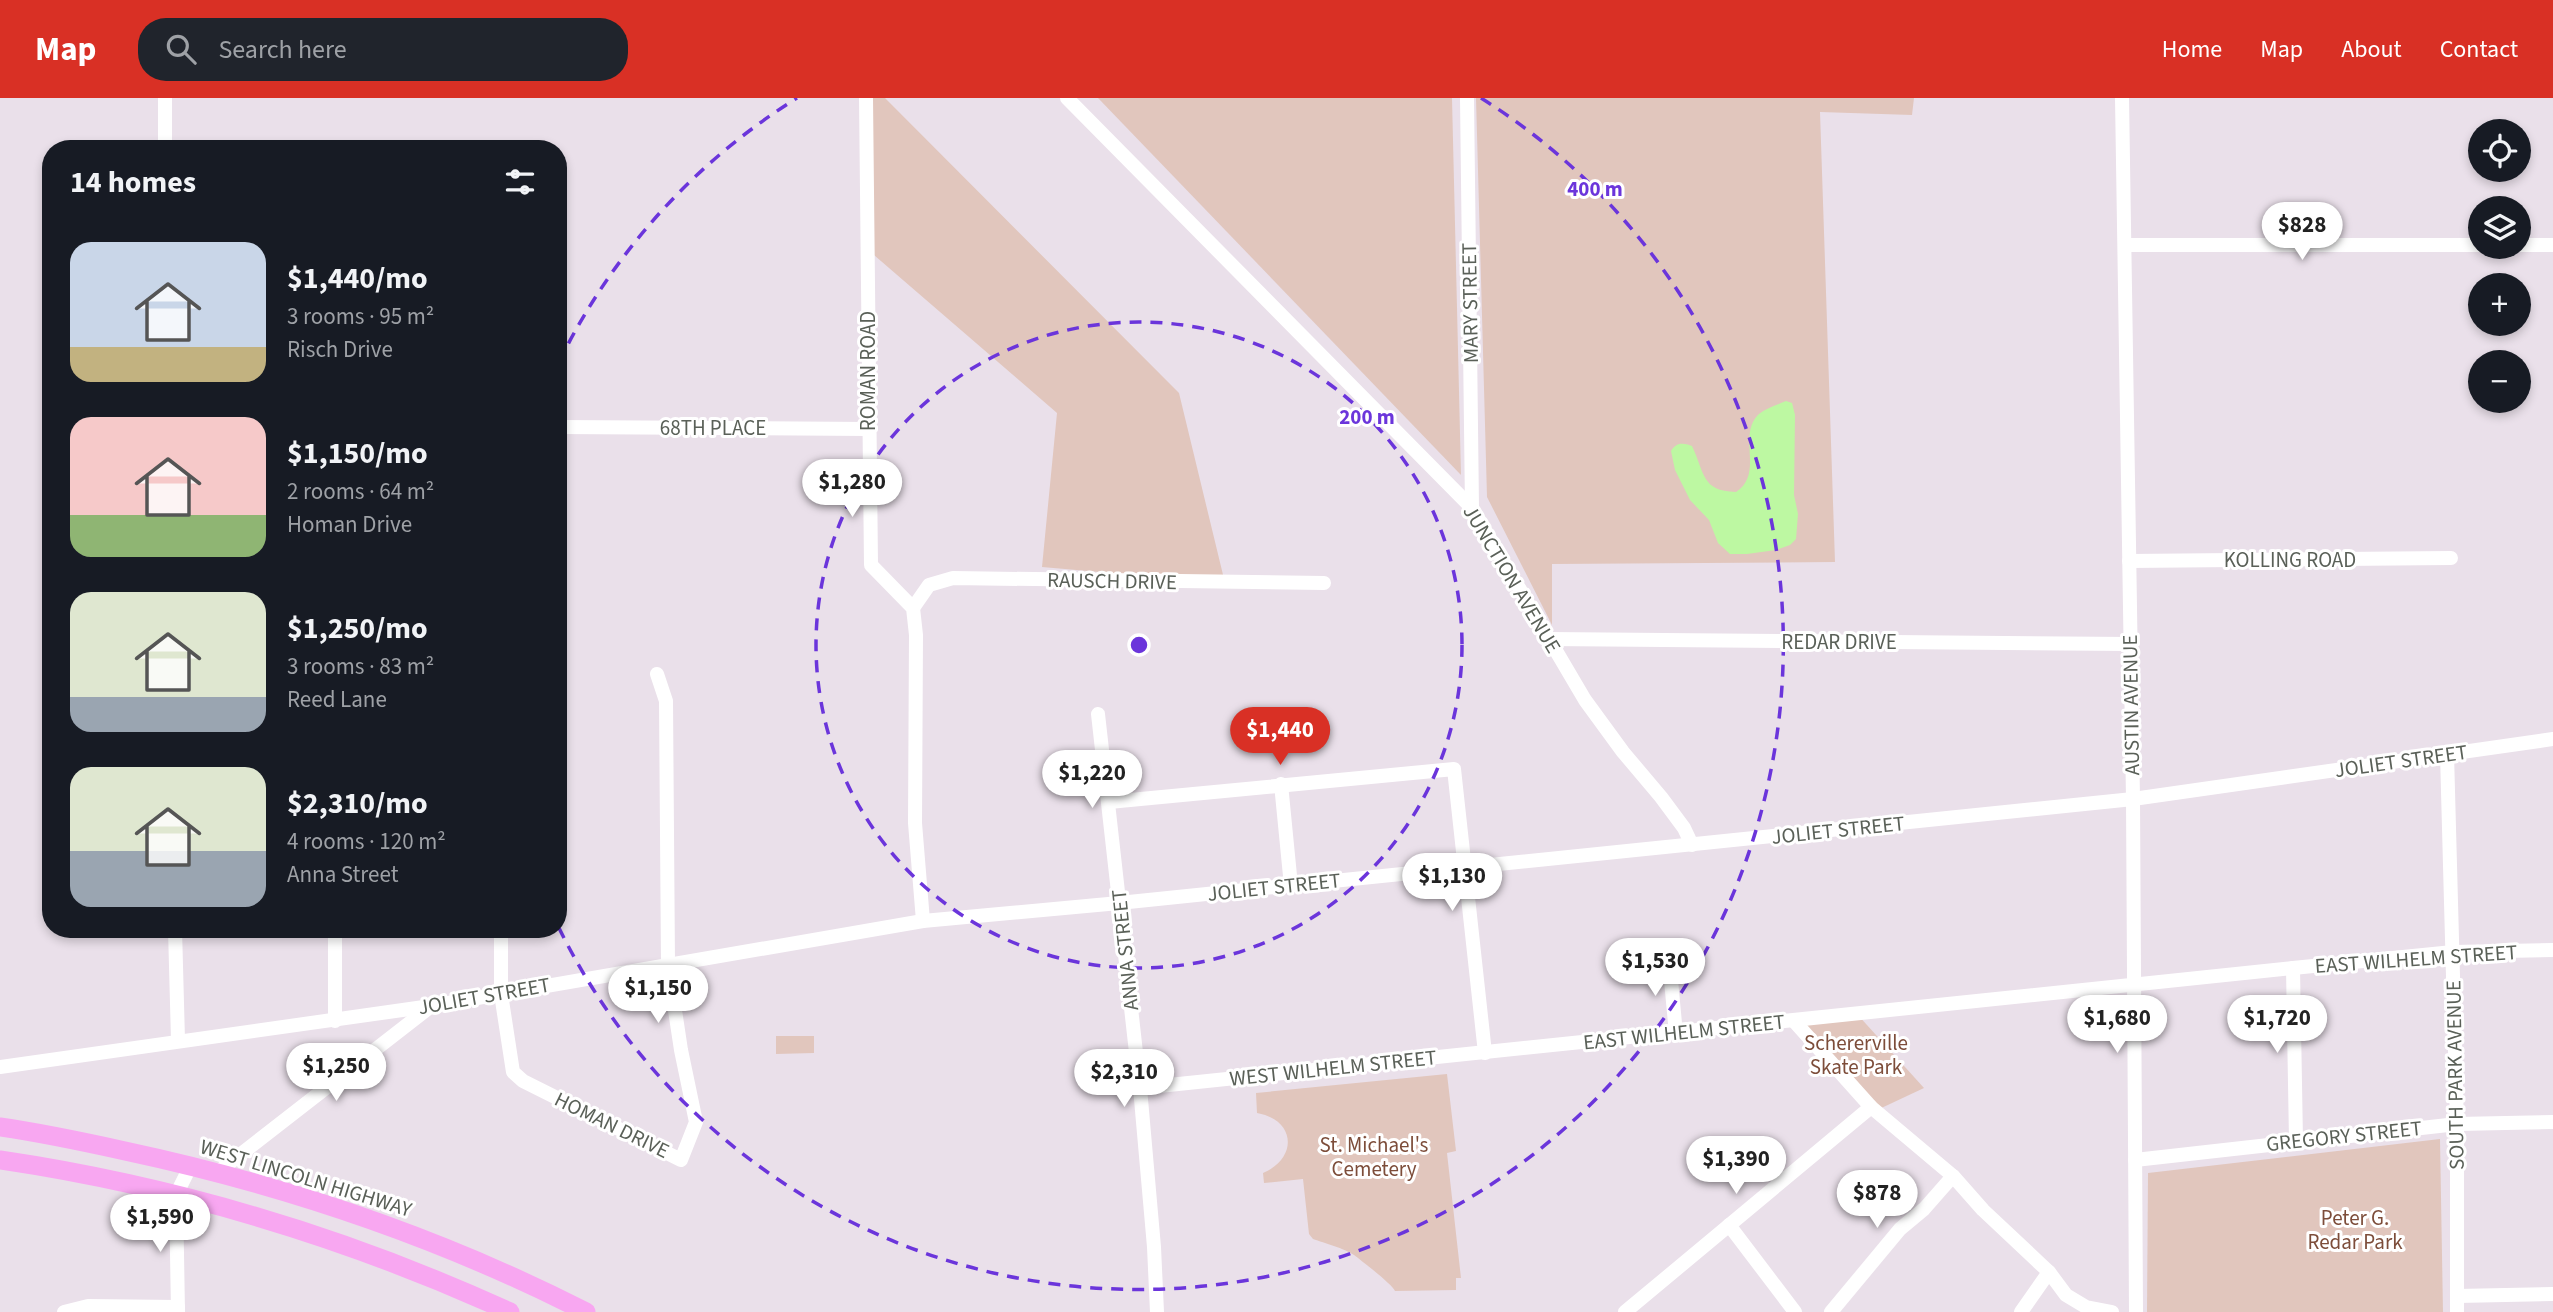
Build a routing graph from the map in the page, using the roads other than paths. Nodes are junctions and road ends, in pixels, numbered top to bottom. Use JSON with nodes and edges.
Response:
{"nodes":[{"id":1,"x":165,"y":98,"type":"edge"},
{"id":2,"x":866,"y":98,"type":"edge"},
{"id":3,"x":1068,"y":98,"type":"edge"},
{"id":4,"x":1467,"y":98,"type":"edge"},
{"id":5,"x":2122,"y":98,"type":"edge"},
{"id":6,"x":165,"y":140,"type":"edge"},
{"id":7,"x":2125,"y":245,"type":"junction"},
{"id":8,"x":2468,"y":245,"type":"edge"},
{"id":9,"x":2531,"y":245,"type":"edge"},
{"id":10,"x":2553,"y":245,"type":"edge"},
{"id":11,"x":567,"y":427,"type":"edge"},
{"id":12,"x":868,"y":429,"type":"junction"},
{"id":13,"x":1472,"y":508,"type":"junction"},
{"id":14,"x":2451,"y":558,"type":"dead end"},
{"id":15,"x":2129,"y":561,"type":"junction"},
{"id":16,"x":1324,"y":583,"type":"dead end"},
{"id":17,"x":913,"y":608,"type":"junction"},
{"id":18,"x":1548,"y":639,"type":"junction"},
{"id":19,"x":2130,"y":644,"type":"junction"},
{"id":20,"x":657,"y":674,"type":"dead end"},
{"id":21,"x":1098,"y":714,"type":"dead end"},
{"id":22,"x":2553,"y":739,"type":"edge"},
{"id":23,"x":2447,"y":754,"type":"junction"},
{"id":24,"x":1281,"y":784,"type":"junction"},
{"id":25,"x":2133,"y":799,"type":"junction"},
{"id":26,"x":1109,"y":802,"type":"junction"},
{"id":27,"x":1692,"y":845,"type":"junction"},
{"id":28,"x":1464,"y":867,"type":"junction"},
{"id":29,"x":1291,"y":886,"type":"junction"},
{"id":30,"x":1119,"y":903,"type":"junction"},
{"id":31,"x":923,"y":921,"type":"junction"},
{"id":32,"x":176,"y":938,"type":"edge"},
{"id":33,"x":335,"y":938,"type":"edge"},
{"id":34,"x":501,"y":938,"type":"edge"},
{"id":35,"x":2553,"y":950,"type":"edge"},
{"id":36,"x":2453,"y":953,"type":"junction"},
{"id":37,"x":1669,"y":959,"type":"dead end"},
{"id":38,"x":668,"y":964,"type":"junction"},
{"id":39,"x":2293,"y":968,"type":"junction"},
{"id":40,"x":2134,"y":986,"type":"junction"},
{"id":41,"x":500,"y":994,"type":"junction"},
{"id":42,"x":431,"y":1006,"type":"junction"},
{"id":43,"x":335,"y":1021,"type":"junction"},
{"id":44,"x":1794,"y":1021,"type":"junction"},
{"id":45,"x":1676,"y":1034,"type":"junction"},
{"id":46,"x":178,"y":1040,"type":"junction"},
{"id":47,"x":1485,"y":1053,"type":"junction"},
{"id":48,"x":0,"y":1067,"type":"edge"},
{"id":49,"x":1140,"y":1088,"type":"junction"},
{"id":50,"x":1871,"y":1107,"type":"junction"},
{"id":51,"x":2553,"y":1122,"type":"edge"},
{"id":52,"x":2457,"y":1124,"type":"junction"},
{"id":53,"x":0,"y":1128,"type":"edge"},
{"id":54,"x":2296,"y":1141,"type":"junction"},
{"id":55,"x":0,"y":1160,"type":"edge"},
{"id":56,"x":2135,"y":1160,"type":"junction"},
{"id":57,"x":191,"y":1165,"type":"junction"},
{"id":58,"x":218,"y":1172,"type":"junction"},
{"id":59,"x":1953,"y":1176,"type":"junction"},
{"id":60,"x":176,"y":1195,"type":"junction"},
{"id":61,"x":1729,"y":1225,"type":"junction"},
{"id":62,"x":2049,"y":1272,"type":"junction"},
{"id":63,"x":2553,"y":1294,"type":"edge"},
{"id":64,"x":2457,"y":1296,"type":"junction"},
{"id":65,"x":178,"y":1310,"type":"edge"},
{"id":66,"x":64,"y":1312,"type":"edge"},
{"id":67,"x":510,"y":1312,"type":"edge"},
{"id":68,"x":586,"y":1312,"type":"edge"},
{"id":69,"x":1157,"y":1312,"type":"edge"},
{"id":70,"x":1625,"y":1312,"type":"edge"},
{"id":71,"x":1795,"y":1312,"type":"edge"},
{"id":72,"x":1831,"y":1312,"type":"edge"},
{"id":73,"x":2021,"y":1312,"type":"edge"},
{"id":74,"x":2112,"y":1312,"type":"edge"},
{"id":75,"x":2136,"y":1312,"type":"edge"},
{"id":76,"x":2457,"y":1312,"type":"edge"}],
"edges":[{"from":1,"to":6,"type":"street"},
{"from":2,"to":12,"type":"street","name":"ROMAN ROAD"},
{"from":3,"to":13,"type":"street","name":"JUNCTION AVENUE"},
{"from":4,"to":13,"type":"street","name":"MARY STREET"},
{"from":5,"to":7,"type":"street","name":"AUSTIN AVENUE"},
{"from":7,"to":8,"type":"street"},
{"from":7,"to":15,"type":"street","name":"AUSTIN AVENUE"},
{"from":9,"to":10,"type":"street"},
{"from":11,"to":12,"type":"street","name":"68TH PLACE"},
{"from":12,"to":17,"type":"street","name":"ROMAN ROAD"},
{"from":13,"to":18,"type":"street","name":"JUNCTION AVENUE"},
{"from":14,"to":15,"type":"street","name":"KOLLING ROAD"},
{"from":15,"to":19,"type":"street","name":"AUSTIN AVENUE"},
{"from":16,"to":17,"type":"street","name":"RAUSCH DRIVE"},
{"from":17,"to":31,"type":"street"},
{"from":18,"to":19,"type":"street","name":"REDAR DRIVE"},
{"from":18,"to":27,"type":"street","name":"JUNCTION AVENUE"},
{"from":19,"to":25,"type":"street","name":"AUSTIN AVENUE"},
{"from":20,"to":38,"type":"street","name":"HOMAN DRIVE"},
{"from":21,"to":26,"type":"street","name":"ANNA STREET"},
{"from":22,"to":23,"type":"street","name":"JOLIET STREET"},
{"from":23,"to":25,"type":"street","name":"JOLIET STREET"},
{"from":23,"to":36,"type":"street","name":"SOUTH PARK AVENUE"},
{"from":24,"to":26,"type":"street"},
{"from":24,"to":28,"type":"street"},
{"from":24,"to":29,"type":"street"},
{"from":25,"to":27,"type":"street","name":"JOLIET STREET"},
{"from":25,"to":40,"type":"street","name":"AUSTIN AVENUE"},
{"from":26,"to":30,"type":"street","name":"ANNA STREET"},
{"from":27,"to":28,"type":"street","name":"JOLIET STREET"},
{"from":28,"to":29,"type":"street","name":"JOLIET STREET"},
{"from":28,"to":47,"type":"street"},
{"from":29,"to":30,"type":"street","name":"JOLIET STREET"},
{"from":30,"to":31,"type":"street","name":"JOLIET STREET"},
{"from":30,"to":49,"type":"street","name":"ANNA STREET"},
{"from":31,"to":38,"type":"street","name":"JOLIET STREET"},
{"from":32,"to":46,"type":"street"},
{"from":33,"to":43,"type":"street"},
{"from":34,"to":41,"type":"street"},
{"from":35,"to":36,"type":"street","name":"EAST WILHELM STREET"},
{"from":36,"to":39,"type":"street","name":"EAST WILHELM STREET"},
{"from":36,"to":52,"type":"street","name":"SOUTH PARK AVENUE"},
{"from":37,"to":45,"type":"street"},
{"from":38,"to":41,"type":"street","name":"JOLIET STREET"},
{"from":38,"to":41,"type":"street","name":"HOMAN DRIVE"},
{"from":39,"to":40,"type":"street","name":"EAST WILHELM STREET"},
{"from":39,"to":54,"type":"street"},
{"from":40,"to":44,"type":"street","name":"EAST WILHELM STREET"},
{"from":40,"to":56,"type":"street","name":"AUSTIN AVENUE"},
{"from":41,"to":42,"type":"street","name":"JOLIET STREET"},
{"from":42,"to":43,"type":"street","name":"JOLIET STREET"},
{"from":42,"to":58,"type":"street"},
{"from":43,"to":46,"type":"street","name":"JOLIET STREET"},
{"from":44,"to":45,"type":"street","name":"EAST WILHELM STREET"},
{"from":44,"to":50,"type":"street"},
{"from":45,"to":47,"type":"street","name":"EAST WILHELM STREET"},
{"from":46,"to":48,"type":"street","name":"JOLIET STREET"},
{"from":47,"to":49,"type":"street","name":"WEST WILHELM STREET"},
{"from":49,"to":69,"type":"street","name":"ANNA STREET"},
{"from":50,"to":59,"type":"street"},
{"from":50,"to":61,"type":"street"},
{"from":51,"to":52,"type":"street","name":"GREGORY STREET"},
{"from":52,"to":54,"type":"street","name":"GREGORY STREET"},
{"from":52,"to":64,"type":"street","name":"SOUTH PARK AVENUE"},
{"from":53,"to":57,"type":"main road","name":"WEST LINCOLN HIGHWAY"},
{"from":54,"to":56,"type":"street","name":"GREGORY STREET"},
{"from":55,"to":60,"type":"main road"},
{"from":56,"to":75,"type":"street","name":"AUSTIN AVENUE"},
{"from":57,"to":58,"type":"main road","name":"WEST LINCOLN HIGHWAY"},
{"from":57,"to":60,"type":"street"},
{"from":58,"to":68,"type":"main road","name":"WEST LINCOLN HIGHWAY"},
{"from":59,"to":62,"type":"street"},
{"from":59,"to":72,"type":"street"},
{"from":60,"to":65,"type":"street"},
{"from":60,"to":67,"type":"main road"},
{"from":61,"to":70,"type":"street"},
{"from":61,"to":71,"type":"street"},
{"from":62,"to":73,"type":"street"},
{"from":62,"to":74,"type":"street"},
{"from":63,"to":64,"type":"street"},
{"from":64,"to":76,"type":"street","name":"SOUTH PARK AVENUE"},
{"from":65,"to":66,"type":"street"}]}
